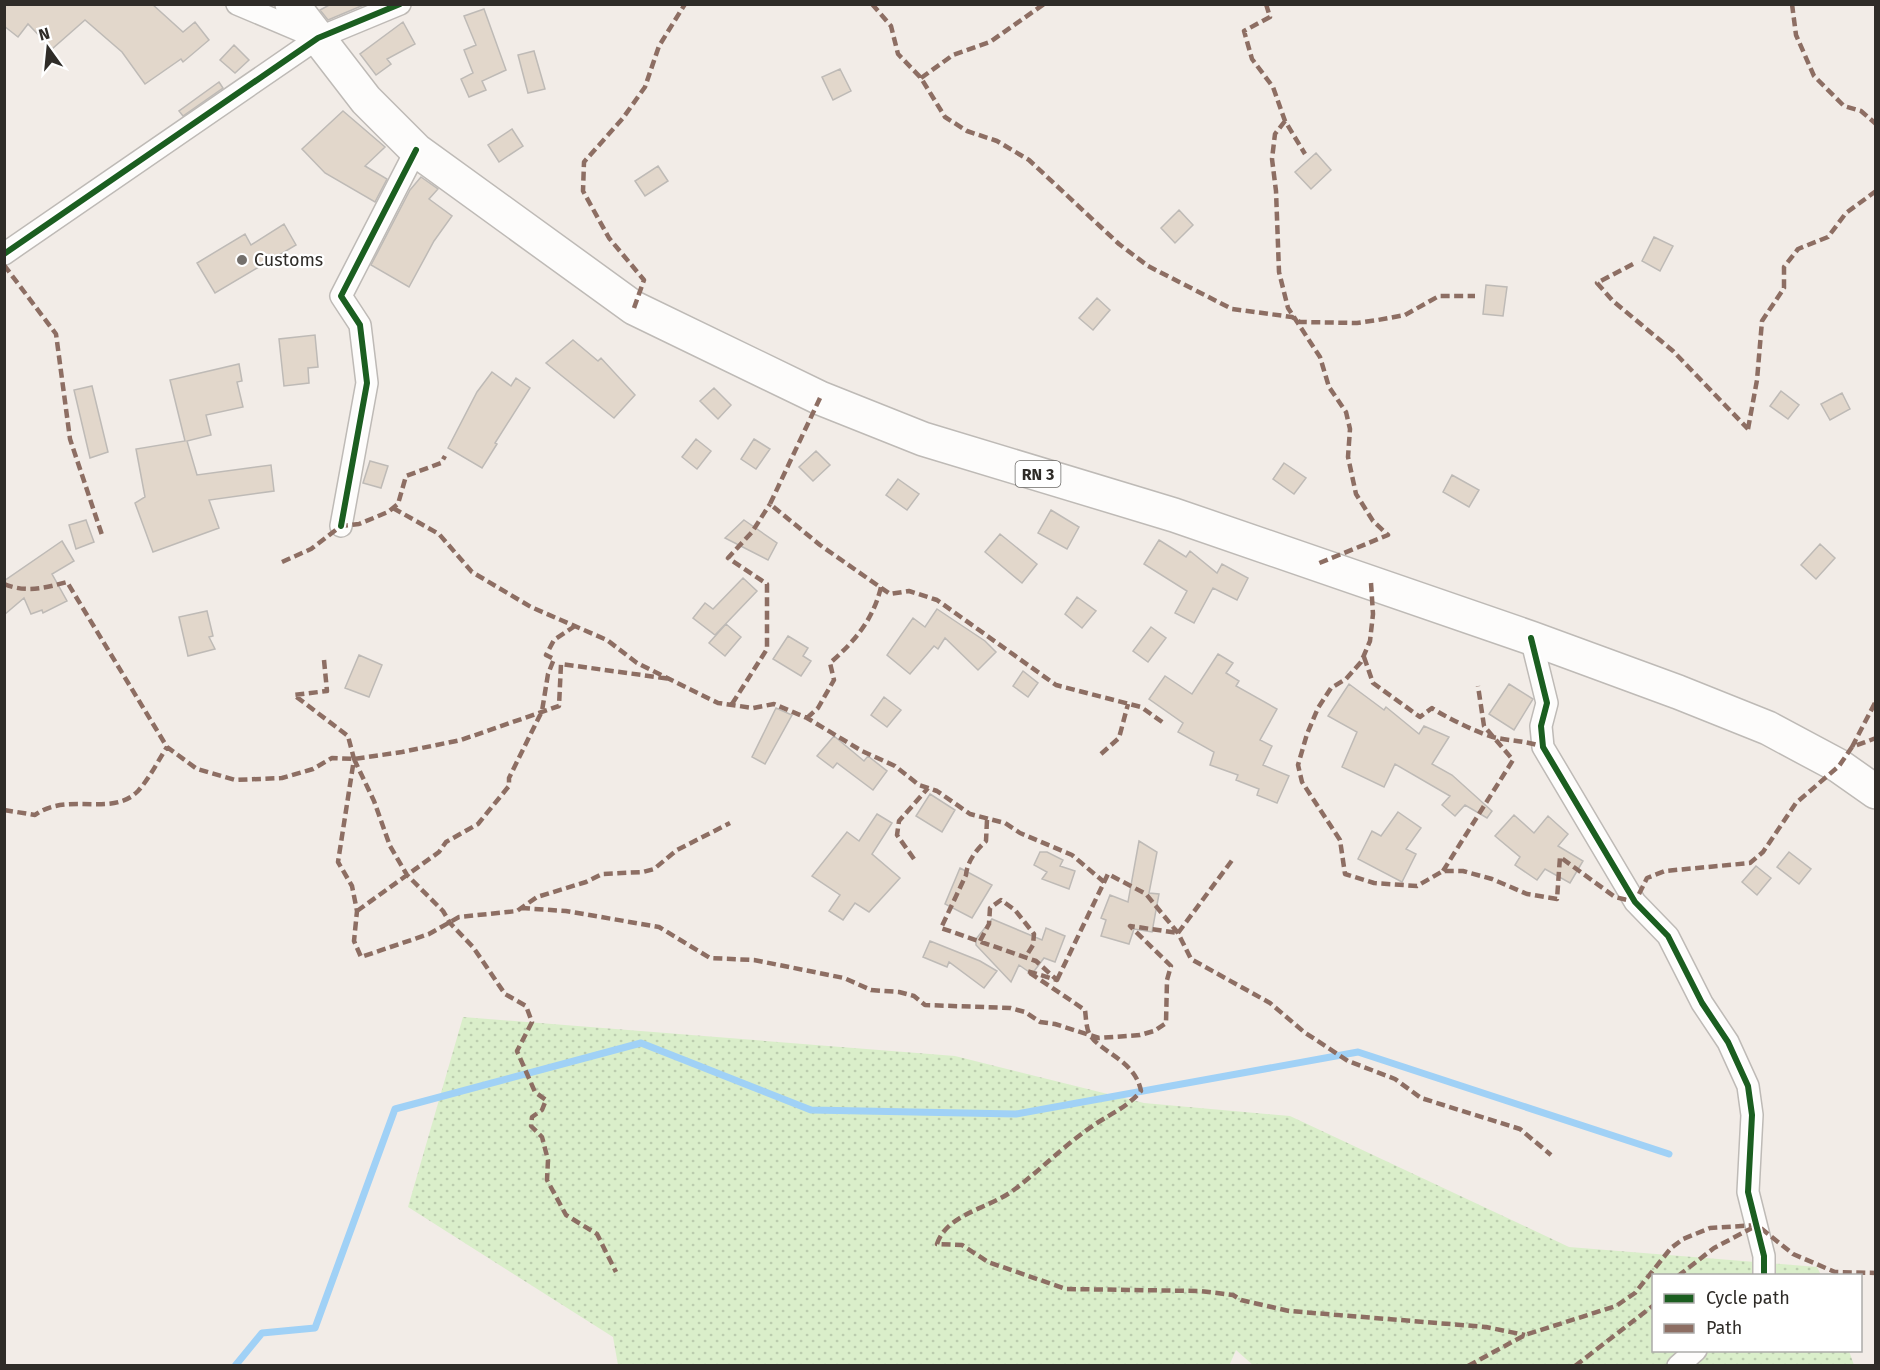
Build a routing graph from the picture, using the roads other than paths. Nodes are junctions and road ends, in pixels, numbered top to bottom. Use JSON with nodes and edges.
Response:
{"nodes":[{"id":1,"x":237,"y":4,"type":"edge"},
{"id":2,"x":292,"y":4,"type":"edge"},
{"id":3,"x":400,"y":4,"type":"edge"},
{"id":4,"x":318,"y":38,"type":"junction"},
{"id":5,"x":416,"y":150,"type":"junction"},
{"id":6,"x":4,"y":254,"type":"edge"},
{"id":7,"x":341,"y":526,"type":"dead end"},
{"id":8,"x":1531,"y":638,"type":"junction"},
{"id":9,"x":1875,"y":792,"type":"edge"},
{"id":10,"x":1764,"y":1274,"type":"edge"},
{"id":11,"x":1694,"y":1352,"type":"edge"},
{"id":12,"x":1678,"y":1365,"type":"edge"}],
"edges":[{"from":1,"to":4,"type":"street"},
{"from":2,"to":4,"type":"highway","number":"RN 3"},
{"from":3,"to":4,"type":"street"},
{"from":4,"to":5,"type":"highway","number":"RN 3"},
{"from":4,"to":6,"type":"street"},
{"from":5,"to":7,"type":"street"},
{"from":5,"to":8,"type":"highway","number":"RN 3"},
{"from":8,"to":9,"type":"highway","number":"RN 3"},
{"from":8,"to":10,"type":"street"},
{"from":11,"to":12,"type":"street"}]}
